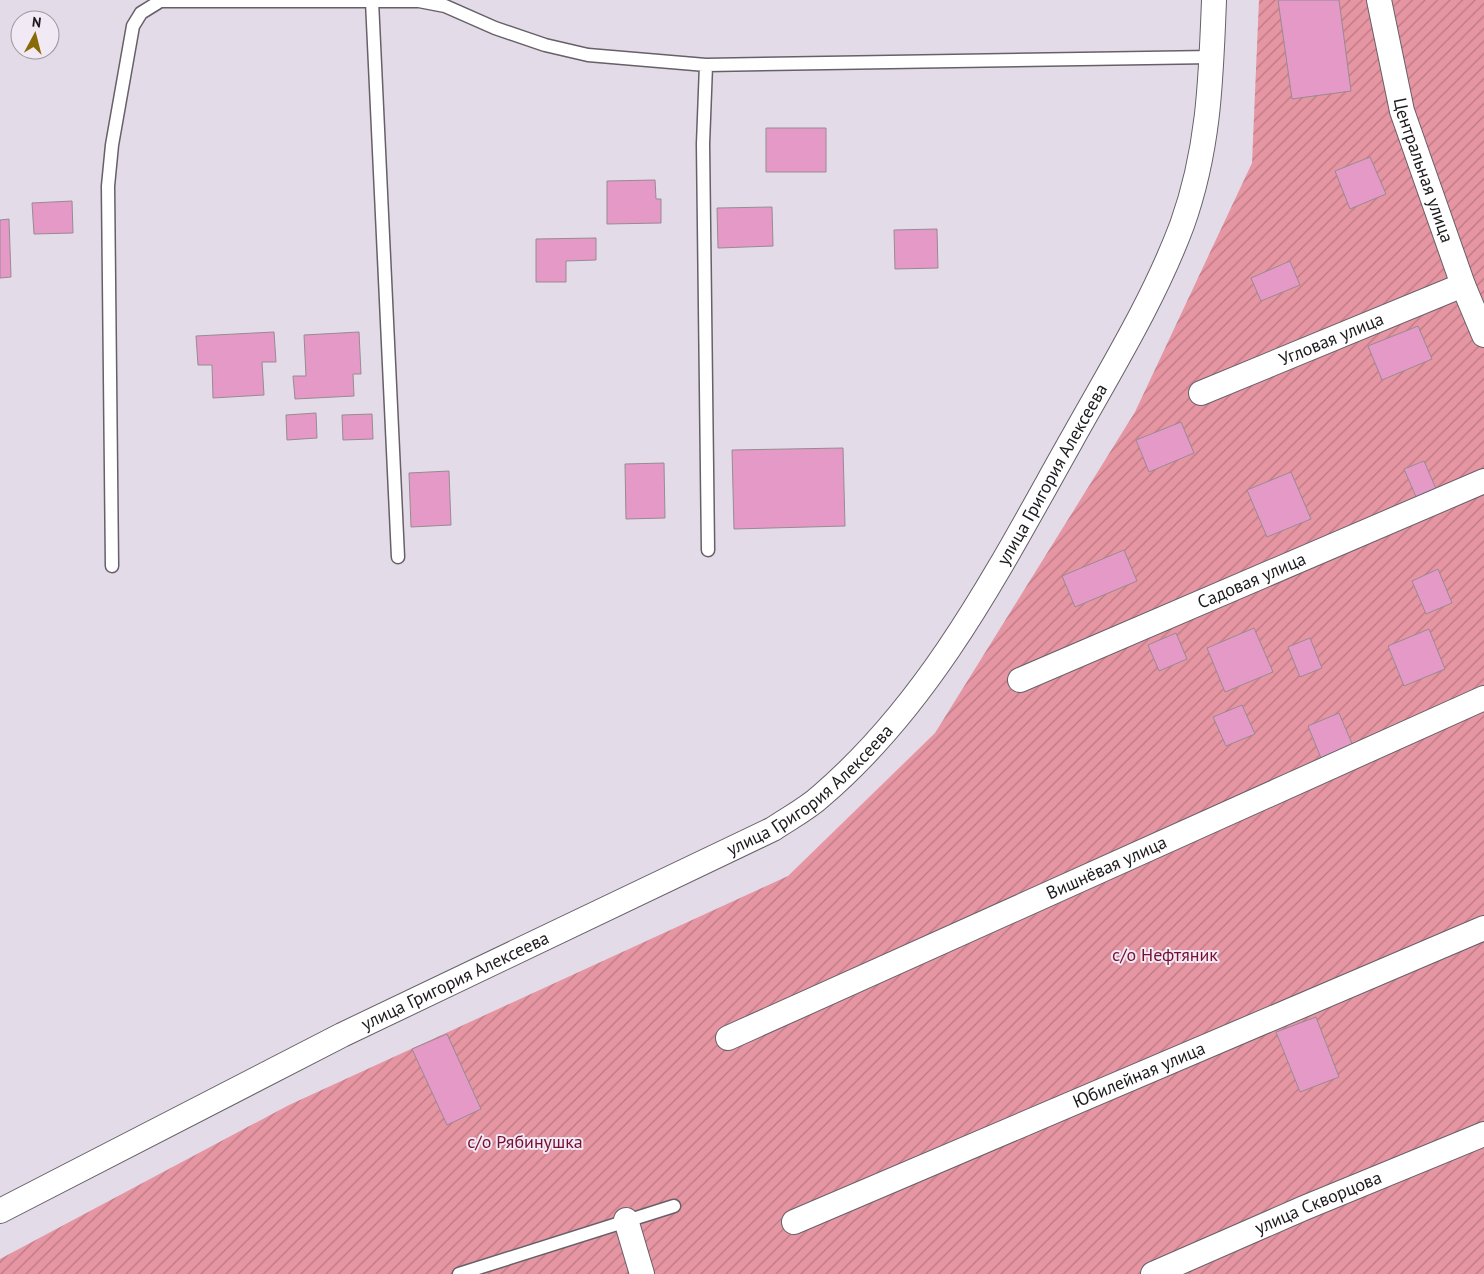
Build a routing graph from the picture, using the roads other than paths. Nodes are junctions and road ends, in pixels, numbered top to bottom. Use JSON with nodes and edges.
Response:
{"nodes":[{"id":1,"x":162,"y":0,"type":"edge"},
{"id":2,"x":1214,"y":0,"type":"edge"},
{"id":3,"x":1379,"y":0,"type":"edge"},
{"id":4,"x":372,"y":1,"type":"edge"},
{"id":5,"x":1212,"y":57,"type":"junction"},
{"id":6,"x":706,"y":65,"type":"junction"},
{"id":7,"x":1463,"y":285,"type":"junction"},
{"id":8,"x":1484,"y":335,"type":"edge"},
{"id":9,"x":1201,"y":393,"type":"dead end"},
{"id":10,"x":1484,"y":481,"type":"edge"},
{"id":11,"x":708,"y":550,"type":"dead end"},
{"id":12,"x":398,"y":557,"type":"dead end"},
{"id":13,"x":112,"y":566,"type":"dead end"},
{"id":14,"x":1020,"y":680,"type":"dead end"},
{"id":15,"x":1484,"y":698,"type":"edge"},
{"id":16,"x":1484,"y":928,"type":"edge"},
{"id":17,"x":728,"y":1038,"type":"dead end"},
{"id":18,"x":1484,"y":1134,"type":"edge"},
{"id":19,"x":674,"y":1206,"type":"dead end"},
{"id":20,"x":0,"y":1211,"type":"edge"},
{"id":21,"x":626,"y":1220,"type":"junction"},
{"id":22,"x":794,"y":1222,"type":"dead end"},
{"id":23,"x":459,"y":1274,"type":"edge"},
{"id":24,"x":642,"y":1274,"type":"edge"},
{"id":25,"x":1153,"y":1274,"type":"edge"}],
"edges":[{"from":1,"to":4,"type":"lane"},
{"from":1,"to":13,"type":"lane"},
{"from":2,"to":5,"type":"street","name":"улица Григория Алексеева"},
{"from":3,"to":7,"type":"street","name":"Центральная улица"},
{"from":4,"to":6,"type":"lane"},
{"from":4,"to":12,"type":"lane"},
{"from":5,"to":6,"type":"lane"},
{"from":5,"to":20,"type":"street","name":"улица Григория Алексеева"},
{"from":6,"to":11,"type":"lane"},
{"from":7,"to":8,"type":"street","name":"Центральная улица"},
{"from":7,"to":9,"type":"street","name":"Угловая улица"},
{"from":10,"to":14,"type":"street","name":"Садовая улица"},
{"from":15,"to":17,"type":"street","name":"Вишнёвая улица"},
{"from":16,"to":22,"type":"street","name":"Юбилейная улица"},
{"from":18,"to":25,"type":"street","name":"улица Скворцова"},
{"from":19,"to":21,"type":"lane"},
{"from":21,"to":23,"type":"lane"},
{"from":21,"to":24,"type":"street"}]}
